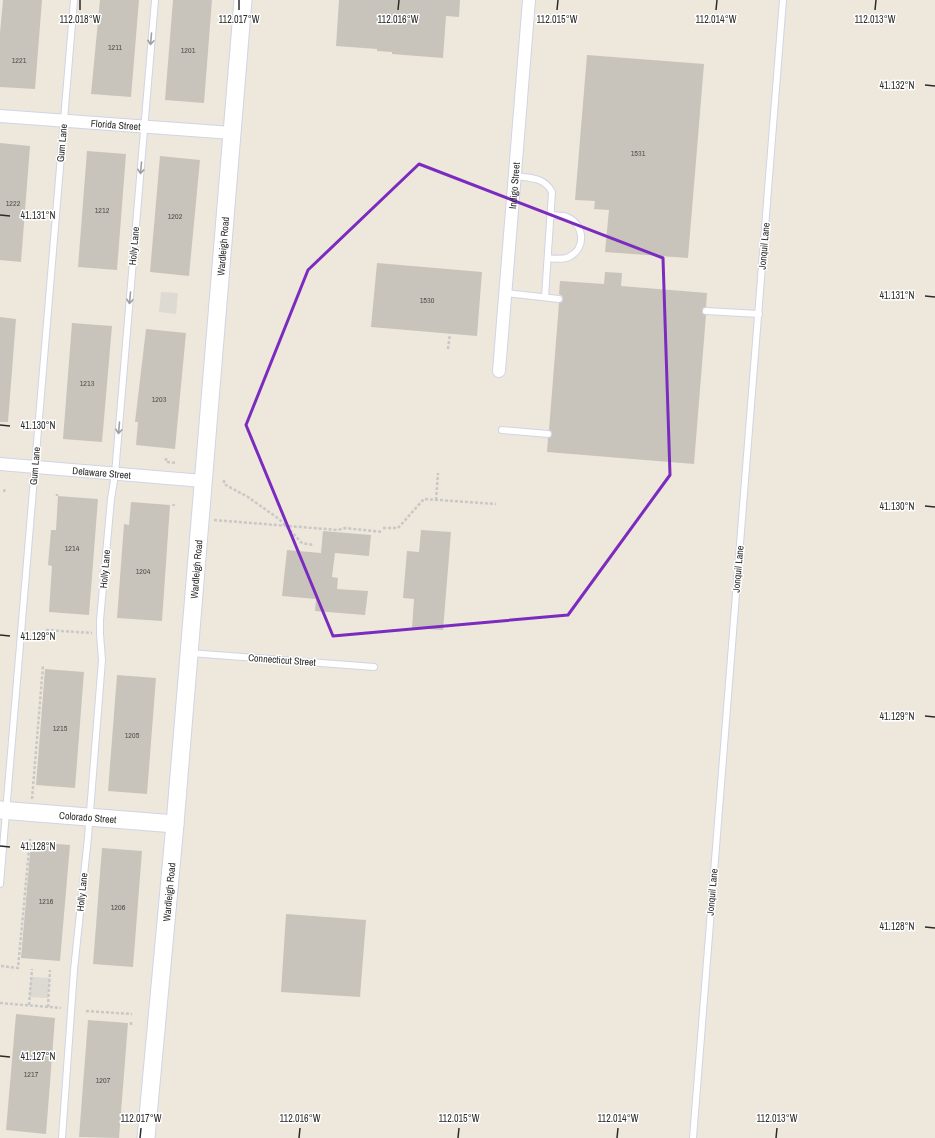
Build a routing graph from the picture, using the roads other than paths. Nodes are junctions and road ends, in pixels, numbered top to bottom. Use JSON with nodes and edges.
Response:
{"nodes":[{"id":1,"x":74,"y":0,"type":"edge"},
{"id":2,"x":155,"y":0,"type":"edge"},
{"id":3,"x":243,"y":0,"type":"edge"},
{"id":4,"x":529,"y":0,"type":"edge"},
{"id":5,"x":783,"y":0,"type":"edge"},
{"id":6,"x":0,"y":116,"type":"edge"},
{"id":7,"x":64,"y":121,"type":"junction"},
{"id":8,"x":144,"y":127,"type":"junction"},
{"id":9,"x":232,"y":134,"type":"junction"},
{"id":10,"x":515,"y":176,"type":"junction"},
{"id":11,"x":551,"y":216,"type":"junction"},
{"id":12,"x":548,"y":258,"type":"junction"},
{"id":13,"x":505,"y":293,"type":"junction"},
{"id":14,"x":545,"y":297,"type":"junction"},
{"id":15,"x":559,"y":299,"type":"dead end"},
{"id":16,"x":706,"y":311,"type":"dead end"},
{"id":17,"x":758,"y":314,"type":"junction"},
{"id":18,"x":499,"y":371,"type":"dead end"},
{"id":19,"x":502,"y":430,"type":"dead end"},
{"id":20,"x":548,"y":434,"type":"dead end"},
{"id":21,"x":0,"y":464,"type":"edge"},
{"id":22,"x":35,"y":467,"type":"junction"},
{"id":23,"x":115,"y":474,"type":"junction"},
{"id":24,"x":203,"y":481,"type":"junction"},
{"id":25,"x":189,"y":653,"type":"junction"},
{"id":26,"x":374,"y":667,"type":"dead end"},
{"id":27,"x":3,"y":811,"type":"edge"},
{"id":28,"x":90,"y":818,"type":"junction"},
{"id":29,"x":175,"y":824,"type":"junction"},
{"id":30,"x":0,"y":884,"type":"edge"},
{"id":31,"x":62,"y":1138,"type":"edge"},
{"id":32,"x":146,"y":1138,"type":"edge"},
{"id":33,"x":693,"y":1138,"type":"edge"}],
"edges":[{"from":1,"to":7,"type":"lane","name":"Gum Lane"},
{"from":2,"to":8,"type":"lane","name":"Holly Lane","one_way":true},
{"from":3,"to":9,"type":"main road","name":"Wardleigh Road"},
{"from":4,"to":10,"type":"street","name":"Indigo Street"},
{"from":5,"to":17,"type":"lane","name":"Jonquil Lane"},
{"from":6,"to":7,"type":"street","name":"Florida Street"},
{"from":7,"to":8,"type":"street","name":"Florida Street"},
{"from":7,"to":22,"type":"lane","name":"Gum Lane"},
{"from":8,"to":9,"type":"street","name":"Florida Street"},
{"from":8,"to":23,"type":"lane","name":"Holly Lane","one_way":true},
{"from":9,"to":24,"type":"main road","name":"Wardleigh Road"},
{"from":10,"to":11,"type":"lane"},
{"from":10,"to":13,"type":"street","name":"Indigo Street"},
{"from":11,"to":12,"type":"lane"},
{"from":11,"to":12,"type":"lane"},
{"from":12,"to":14,"type":"lane"},
{"from":13,"to":14,"type":"lane"},
{"from":13,"to":18,"type":"street","name":"Indigo Street"},
{"from":14,"to":15,"type":"lane"},
{"from":16,"to":17,"type":"lane"},
{"from":17,"to":33,"type":"lane","name":"Jonquil Lane"},
{"from":19,"to":20,"type":"lane"},
{"from":21,"to":22,"type":"street","name":"Delaware Street"},
{"from":22,"to":23,"type":"street","name":"Delaware Street"},
{"from":22,"to":27,"type":"lane","name":"Gum Lane"},
{"from":23,"to":24,"type":"street","name":"Delaware Street"},
{"from":23,"to":28,"type":"lane","name":"Holly Lane"},
{"from":24,"to":25,"type":"main road","name":"Wardleigh Road"},
{"from":25,"to":26,"type":"lane","name":"Connecticut Street"},
{"from":25,"to":29,"type":"main road","name":"Wardleigh Road"},
{"from":27,"to":28,"type":"main road","name":"Colorado Street"},
{"from":27,"to":30,"type":"lane","name":"Gum Lane"},
{"from":28,"to":29,"type":"main road","name":"Colorado Street"},
{"from":28,"to":31,"type":"lane","name":"Holly Lane"},
{"from":29,"to":32,"type":"main road","name":"Wardleigh Road"}]}
